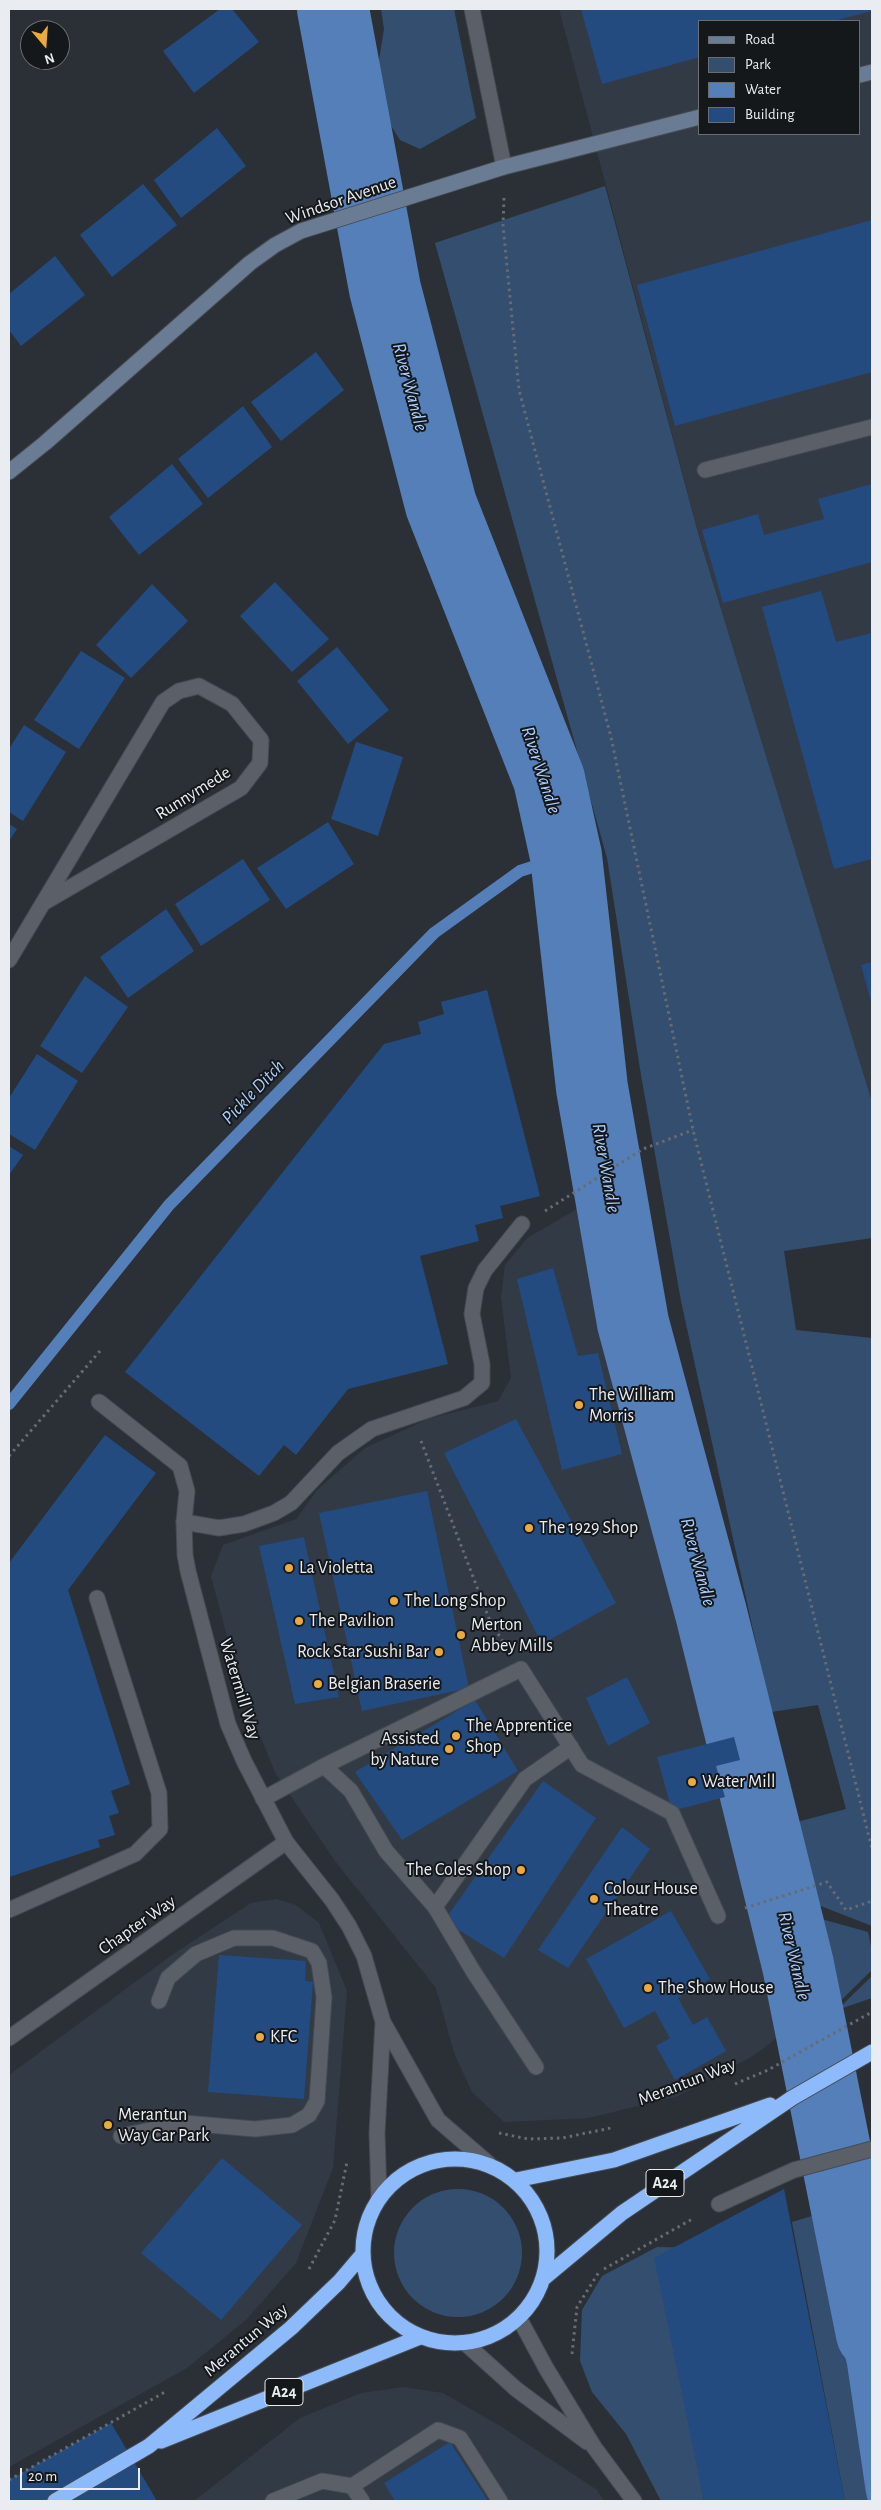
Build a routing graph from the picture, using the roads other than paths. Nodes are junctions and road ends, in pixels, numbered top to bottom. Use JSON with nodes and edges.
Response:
{"nodes":[{"id":1,"x":472,"y":9,"type":"edge"},
{"id":2,"x":698,"y":118,"type":"edge"},
{"id":3,"x":504,"y":167,"type":"junction"},
{"id":4,"x":872,"y":427,"type":"edge"},
{"id":5,"x":705,"y":470,"type":"dead end"},
{"id":6,"x":9,"y":472,"type":"edge"},
{"id":7,"x":45,"y":902,"type":"junction"},
{"id":8,"x":9,"y":960,"type":"edge"},
{"id":9,"x":522,"y":1224,"type":"dead end"},
{"id":10,"x":99,"y":1402,"type":"dead end"},
{"id":11,"x":184,"y":1522,"type":"junction"},
{"id":12,"x":97,"y":1598,"type":"dead end"},
{"id":13,"x":571,"y":1748,"type":"junction"},
{"id":14,"x":324,"y":1766,"type":"junction"},
{"id":15,"x":263,"y":1799,"type":"junction"},
{"id":16,"x":286,"y":1842,"type":"junction"},
{"id":17,"x":435,"y":1907,"type":"junction"},
{"id":18,"x":9,"y":1910,"type":"edge"},
{"id":19,"x":718,"y":1916,"type":"dead end"},
{"id":20,"x":159,"y":2001,"type":"dead end"},
{"id":21,"x":383,"y":2022,"type":"junction"},
{"id":22,"x":9,"y":2038,"type":"edge"},
{"id":23,"x":872,"y":2052,"type":"edge"},
{"id":24,"x":536,"y":2067,"type":"dead end"},
{"id":25,"x":792,"y":2098,"type":"junction"},
{"id":26,"x":121,"y":2136,"type":"dead end"},
{"id":27,"x":870,"y":2150,"type":"edge"},
{"id":28,"x":489,"y":2164,"type":"junction"},
{"id":29,"x":516,"y":2180,"type":"junction"},
{"id":30,"x":380,"y":2197,"type":"junction"},
{"id":31,"x":719,"y":2204,"type":"road end"},
{"id":32,"x":362,"y":2255,"type":"junction"},
{"id":33,"x":544,"y":2278,"type":"junction"},
{"id":34,"x":519,"y":2318,"type":"junction"},
{"id":35,"x":420,"y":2337,"type":"junction"},
{"id":36,"x":465,"y":2343,"type":"junction"},
{"id":37,"x":148,"y":2446,"type":"junction"},
{"id":38,"x":594,"y":2447,"type":"junction"},
{"id":39,"x":352,"y":2486,"type":"junction"},
{"id":40,"x":55,"y":2501,"type":"edge"},
{"id":41,"x":273,"y":2501,"type":"edge"},
{"id":42,"x":362,"y":2501,"type":"edge"},
{"id":43,"x":500,"y":2501,"type":"edge"},
{"id":44,"x":634,"y":2501,"type":"edge"}],
"edges":[{"from":1,"to":3,"type":"street"},
{"from":2,"to":3,"type":"street","name":"Windsor Avenue"},
{"from":3,"to":6,"type":"street","name":"Windsor Avenue"},
{"from":4,"to":5,"type":"street"},
{"from":7,"to":7,"type":"street","name":"Runnymede"},
{"from":7,"to":8,"type":"street","name":"Runnymede"},
{"from":9,"to":11,"type":"street"},
{"from":10,"to":11,"type":"street","name":"Watermill Way"},
{"from":11,"to":15,"type":"street","name":"Watermill Way"},
{"from":12,"to":18,"type":"street"},
{"from":13,"to":14,"type":"street"},
{"from":13,"to":17,"type":"street"},
{"from":13,"to":19,"type":"street"},
{"from":14,"to":15,"type":"street"},
{"from":14,"to":17,"type":"street"},
{"from":15,"to":16,"type":"street","name":"Watermill Way"},
{"from":16,"to":21,"type":"street","name":"Watermill Way"},
{"from":16,"to":22,"type":"street","name":"Chapter Way"},
{"from":17,"to":24,"type":"street"},
{"from":20,"to":26,"type":"street"},
{"from":21,"to":28,"type":"street"},
{"from":21,"to":30,"type":"street"},
{"from":23,"to":25,"type":"highway","number":"A24"},
{"from":25,"to":29,"type":"highway","number":"A24"},
{"from":25,"to":33,"type":"highway","number":"A24"},
{"from":27,"to":31,"type":"street"},
{"from":28,"to":29,"type":"highway","number":"A24"},
{"from":28,"to":30,"type":"highway","number":"A24"},
{"from":29,"to":33,"type":"highway","number":"A24"},
{"from":30,"to":32,"type":"highway","number":"A24"},
{"from":32,"to":35,"type":"highway","number":"A24"},
{"from":32,"to":37,"type":"highway","name":"Merantun Way","number":"A24"},
{"from":33,"to":34,"type":"highway","number":"A24"},
{"from":34,"to":36,"type":"highway","number":"A24"},
{"from":34,"to":38,"type":"street"},
{"from":35,"to":36,"type":"highway","number":"A24"},
{"from":35,"to":37,"type":"highway","name":"Merantun Way","number":"A24"},
{"from":36,"to":38,"type":"street"},
{"from":37,"to":40,"type":"highway","name":"Merantun Way","number":"A24"},
{"from":38,"to":44,"type":"street"},
{"from":39,"to":41,"type":"street"},
{"from":39,"to":42,"type":"street"},
{"from":39,"to":43,"type":"street"}]}
